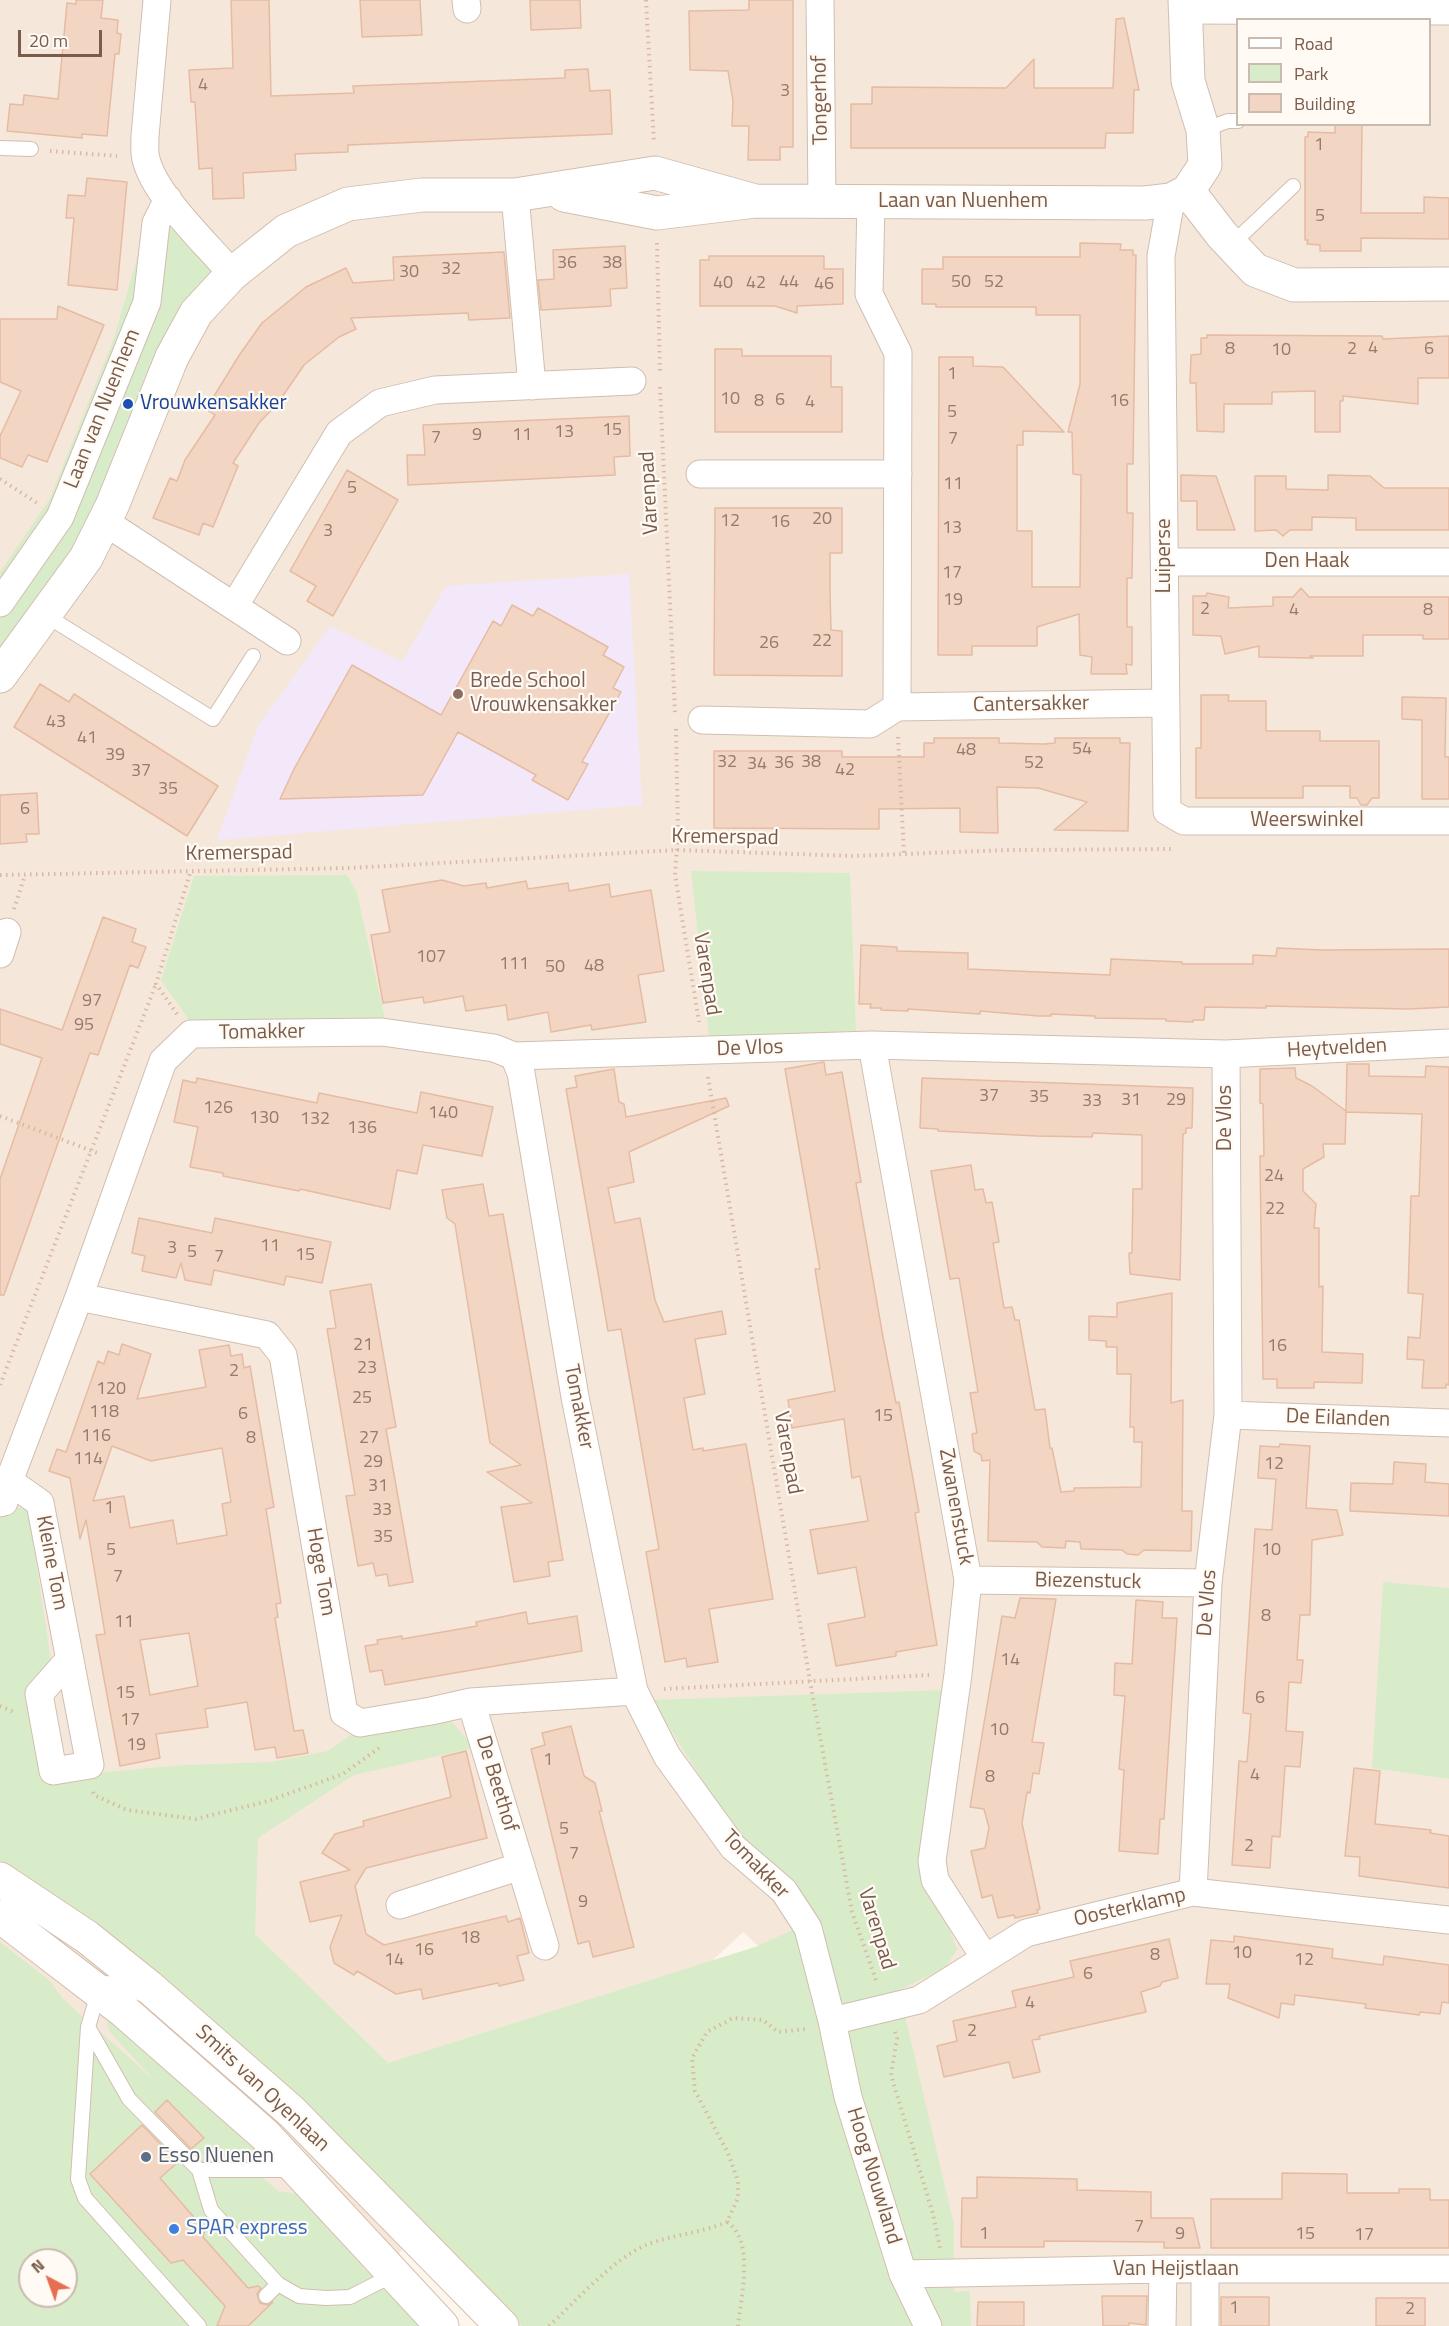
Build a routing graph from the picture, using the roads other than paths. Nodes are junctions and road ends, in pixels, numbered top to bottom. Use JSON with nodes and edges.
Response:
{"nodes":[{"id":1,"x":157,"y":0,"type":"edge"},
{"id":2,"x":820,"y":0,"type":"edge"},
{"id":3,"x":1185,"y":5,"type":"edge"},
{"id":4,"x":1449,"y":11,"type":"edge"},
{"id":5,"x":1236,"y":121,"type":"edge"},
{"id":6,"x":1203,"y":130,"type":"junction"},
{"id":7,"x":0,"y":148,"type":"edge"},
{"id":8,"x":31,"y":149,"type":"road end"},
{"id":9,"x":1293,"y":186,"type":"dead end"},
{"id":10,"x":530,"y":193,"type":"junction"},
{"id":11,"x":1180,"y":196,"type":"junction"},
{"id":12,"x":168,"y":199,"type":"junction"},
{"id":13,"x":755,"y":201,"type":"junction"},
{"id":14,"x":822,"y":201,"type":"junction"},
{"id":15,"x":871,"y":201,"type":"junction"},
{"id":16,"x":1231,"y":245,"type":"junction"},
{"id":17,"x":232,"y":274,"type":"junction"},
{"id":18,"x":1449,"y":284,"type":"edge"},
{"id":19,"x":632,"y":381,"type":"dead end"},
{"id":20,"x":532,"y":386,"type":"junction"},
{"id":21,"x":700,"y":474,"type":"dead end"},
{"id":22,"x":898,"y":474,"type":"junction"},
{"id":23,"x":105,"y":522,"type":"junction"},
{"id":24,"x":1166,"y":562,"type":"junction"},
{"id":25,"x":1449,"y":562,"type":"edge"},
{"id":26,"x":0,"y":603,"type":"edge"},
{"id":27,"x":235,"y":605,"type":"junction"},
{"id":28,"x":45,"y":615,"type":"junction"},
{"id":29,"x":286,"y":641,"type":"dead end"},
{"id":30,"x":253,"y":656,"type":"dead end"},
{"id":31,"x":0,"y":675,"type":"edge"},
{"id":32,"x":1165,"y":703,"type":"junction"},
{"id":33,"x":897,"y":706,"type":"junction"},
{"id":34,"x":702,"y":720,"type":"dead end"},
{"id":35,"x":1167,"y":811,"type":"joint"},
{"id":36,"x":1449,"y":821,"type":"edge"},
{"id":37,"x":1449,"y":1044,"type":"edge"},
{"id":38,"x":872,"y":1045,"type":"junction"},
{"id":39,"x":1226,"y":1054,"type":"junction"},
{"id":40,"x":514,"y":1056,"type":"junction"},
{"id":41,"x":79,"y":1297,"type":"junction"},
{"id":42,"x":1227,"y":1415,"type":"junction"},
{"id":43,"x":1449,"y":1423,"type":"edge"},
{"id":44,"x":4,"y":1492,"type":"edge"},
{"id":45,"x":968,"y":1580,"type":"junction"},
{"id":46,"x":1208,"y":1583,"type":"junction"},
{"id":47,"x":69,"y":1660,"type":"junction"},
{"id":48,"x":634,"y":1691,"type":"junction"},
{"id":49,"x":471,"y":1702,"type":"junction"},
{"id":50,"x":520,"y":1866,"type":"junction"},
{"id":51,"x":0,"y":1879,"type":"edge"},
{"id":52,"x":1193,"y":1892,"type":"junction"},
{"id":53,"x":400,"y":1905,"type":"dead end"},
{"id":54,"x":0,"y":1916,"type":"edge"},
{"id":55,"x":1449,"y":1920,"type":"edge"},
{"id":56,"x":545,"y":1946,"type":"dead end"},
{"id":57,"x":986,"y":1958,"type":"junction"},
{"id":58,"x":99,"y":1990,"type":"junction"},
{"id":59,"x":166,"y":2002,"type":"junction"},
{"id":60,"x":832,"y":2021,"type":"junction"},
{"id":61,"x":88,"y":2027,"type":"junction"},
{"id":62,"x":200,"y":2170,"type":"junction"},
{"id":63,"x":298,"y":2170,"type":"junction"},
{"id":64,"x":1163,"y":2269,"type":"junction"},
{"id":65,"x":1205,"y":2270,"type":"junction"},
{"id":66,"x":1449,"y":2270,"type":"edge"},
{"id":67,"x":395,"y":2274,"type":"junction"},
{"id":68,"x":903,"y":2274,"type":"junction"},
{"id":69,"x":278,"y":2284,"type":"junction"},
{"id":70,"x":266,"y":2296,"type":"dead end"},
{"id":71,"x":199,"y":2326,"type":"edge"},
{"id":72,"x":442,"y":2326,"type":"edge"},
{"id":73,"x":502,"y":2326,"type":"edge"},
{"id":74,"x":928,"y":2326,"type":"edge"},
{"id":75,"x":1162,"y":2326,"type":"edge"},
{"id":76,"x":1205,"y":2326,"type":"edge"}],
"edges":[{"from":1,"to":12,"type":"street"},
{"from":2,"to":14,"type":"street","name":"Tongerhof"},
{"from":3,"to":4,"type":"street"},
{"from":3,"to":6,"type":"street"},
{"from":5,"to":6,"type":"lane"},
{"from":6,"to":11,"type":"street"},
{"from":7,"to":8,"type":"lane"},
{"from":9,"to":16,"type":"lane"},
{"from":10,"to":13,"type":"street","name":"Laan van Nuenhem"},
{"from":10,"to":13,"type":"street","name":"Laan van Nuenhem"},
{"from":10,"to":17,"type":"street","name":"Laan van Nuenhem"},
{"from":10,"to":20,"type":"street"},
{"from":11,"to":15,"type":"street","name":"Laan van Nuenhem"},
{"from":11,"to":16,"type":"street"},
{"from":11,"to":24,"type":"street","name":"Luiperse"},
{"from":12,"to":17,"type":"street"},
{"from":12,"to":26,"type":"street","name":"Laan van Nuenhem"},
{"from":13,"to":14,"type":"street","name":"Laan van Nuenhem"},
{"from":14,"to":15,"type":"street","name":"Laan van Nuenhem"},
{"from":15,"to":22,"type":"street"},
{"from":16,"to":18,"type":"street"},
{"from":17,"to":23,"type":"street","name":"Laan van Nuenhem"},
{"from":19,"to":20,"type":"street"},
{"from":20,"to":27,"type":"street"},
{"from":21,"to":22,"type":"street"},
{"from":22,"to":33,"type":"street"},
{"from":23,"to":27,"type":"street"},
{"from":23,"to":28,"type":"street","name":"Laan van Nuenhem"},
{"from":24,"to":25,"type":"street","name":"Den Haak"},
{"from":24,"to":32,"type":"street","name":"Luiperse"},
{"from":27,"to":29,"type":"street"},
{"from":28,"to":30,"type":"lane"},
{"from":28,"to":31,"type":"street","name":"Laan van Nuenhem"},
{"from":32,"to":33,"type":"street","name":"Cantersakker"},
{"from":32,"to":35,"type":"street","name":"Luiperse"},
{"from":33,"to":34,"type":"street"},
{"from":35,"to":36,"type":"street","name":"Weerswinkel"},
{"from":37,"to":39,"type":"street","name":"Heytvelden"},
{"from":38,"to":39,"type":"street","name":"De Vlos"},
{"from":38,"to":40,"type":"street","name":"De Vlos"},
{"from":38,"to":45,"type":"street","name":"Zwanenstuck"},
{"from":39,"to":42,"type":"street","name":"De Vlos"},
{"from":40,"to":41,"type":"street","name":"Tomakker"},
{"from":40,"to":48,"type":"street","name":"Tomakker"},
{"from":41,"to":44,"type":"street","name":"Tomakker"},
{"from":41,"to":49,"type":"street","name":"Hoge Tom"},
{"from":42,"to":43,"type":"street","name":"De Eilanden"},
{"from":42,"to":46,"type":"street","name":"De Vlos"},
{"from":44,"to":47,"type":"street","name":"Kleine Tom"},
{"from":45,"to":46,"type":"street","name":"Biezenstuck"},
{"from":45,"to":57,"type":"street","name":"Zwanenstuck"},
{"from":46,"to":52,"type":"street","name":"De Vlos"},
{"from":47,"to":47,"type":"street","name":"Kleine Tom"},
{"from":48,"to":49,"type":"street","name":"Hoge Tom"},
{"from":48,"to":60,"type":"street","name":"Tomakker"},
{"from":49,"to":50,"type":"street","name":"De Beethof"},
{"from":50,"to":53,"type":"street"},
{"from":50,"to":56,"type":"street","name":"De Beethof"},
{"from":51,"to":59,"type":"street","name":"Smits van Oyenlaan"},
{"from":52,"to":55,"type":"street","name":"Oosterklamp"},
{"from":52,"to":57,"type":"street","name":"Oosterklamp"},
{"from":54,"to":58,"type":"street","name":"Smits van Oyenlaan"},
{"from":57,"to":60,"type":"street","name":"Oosterklamp"},
{"from":58,"to":59,"type":"lane"},
{"from":58,"to":61,"type":"lane"},
{"from":58,"to":63,"type":"street","name":"Smits van Oyenlaan"},
{"from":59,"to":73,"type":"street","name":"Smits van Oyenlaan"},
{"from":60,"to":68,"type":"street","name":"Hoog Nouwland"},
{"from":61,"to":62,"type":"lane"},
{"from":61,"to":71,"type":"lane"},
{"from":62,"to":63,"type":"lane"},
{"from":62,"to":69,"type":"lane"},
{"from":63,"to":67,"type":"street","name":"Smits van Oyenlaan"},
{"from":64,"to":65,"type":"street","name":"Van Heijstlaan"},
{"from":64,"to":68,"type":"street","name":"Van Heijstlaan"},
{"from":64,"to":75,"type":"street"},
{"from":65,"to":66,"type":"street","name":"Van Heijstlaan"},
{"from":65,"to":76,"type":"street"},
{"from":67,"to":69,"type":"lane"},
{"from":67,"to":72,"type":"street","name":"Smits van Oyenlaan"},
{"from":68,"to":74,"type":"street","name":"Hoog Nouwland"},
{"from":69,"to":70,"type":"lane"}]}
